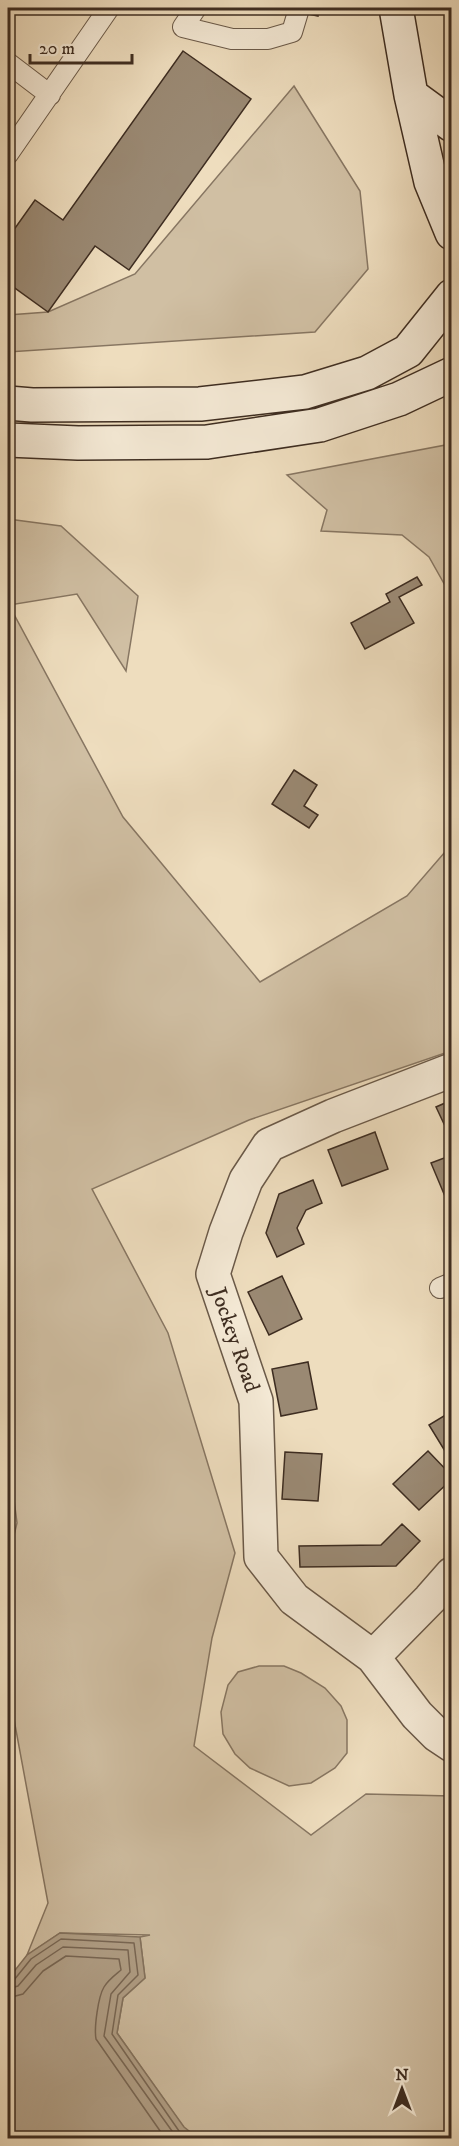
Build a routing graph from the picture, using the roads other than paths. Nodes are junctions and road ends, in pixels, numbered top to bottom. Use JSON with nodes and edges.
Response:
{"nodes":[{"id":1,"x":109,"y":8,"type":"edge"},
{"id":2,"x":196,"y":8,"type":"edge"},
{"id":3,"x":396,"y":8,"type":"edge"},
{"id":4,"x":298,"y":12,"type":"dead end"},
{"id":5,"x":8,"y":63,"type":"edge"},
{"id":6,"x":50,"y":95,"type":"junction"},
{"id":7,"x":411,"y":95,"type":"junction"},
{"id":8,"x":452,"y":125,"type":"edge"},
{"id":9,"x":8,"y":154,"type":"edge"},
{"id":10,"x":452,"y":233,"type":"edge"},
{"id":11,"x":452,"y":296,"type":"edge"},
{"id":12,"x":452,"y":374,"type":"edge"},
{"id":13,"x":8,"y":403,"type":"edge"},
{"id":14,"x":8,"y":440,"type":"edge"},
{"id":15,"x":452,"y":1070,"type":"edge"},
{"id":16,"x":452,"y":1574,"type":"edge"},
{"id":17,"x":373,"y":1657,"type":"junction"},
{"id":18,"x":452,"y":1745,"type":"edge"}],
"edges":[{"from":1,"to":6,"type":"lane"},
{"from":2,"to":4,"type":"lane"},
{"from":3,"to":7,"type":"street"},
{"from":5,"to":6,"type":"lane"},
{"from":6,"to":9,"type":"lane"},
{"from":7,"to":8,"type":"street"},
{"from":7,"to":10,"type":"street"},
{"from":11,"to":13,"type":"street"},
{"from":12,"to":14,"type":"street"},
{"from":15,"to":17,"type":"street","name":"Jockey Road"},
{"from":16,"to":17,"type":"street"},
{"from":17,"to":18,"type":"street","name":"Jockey Road"}]}
